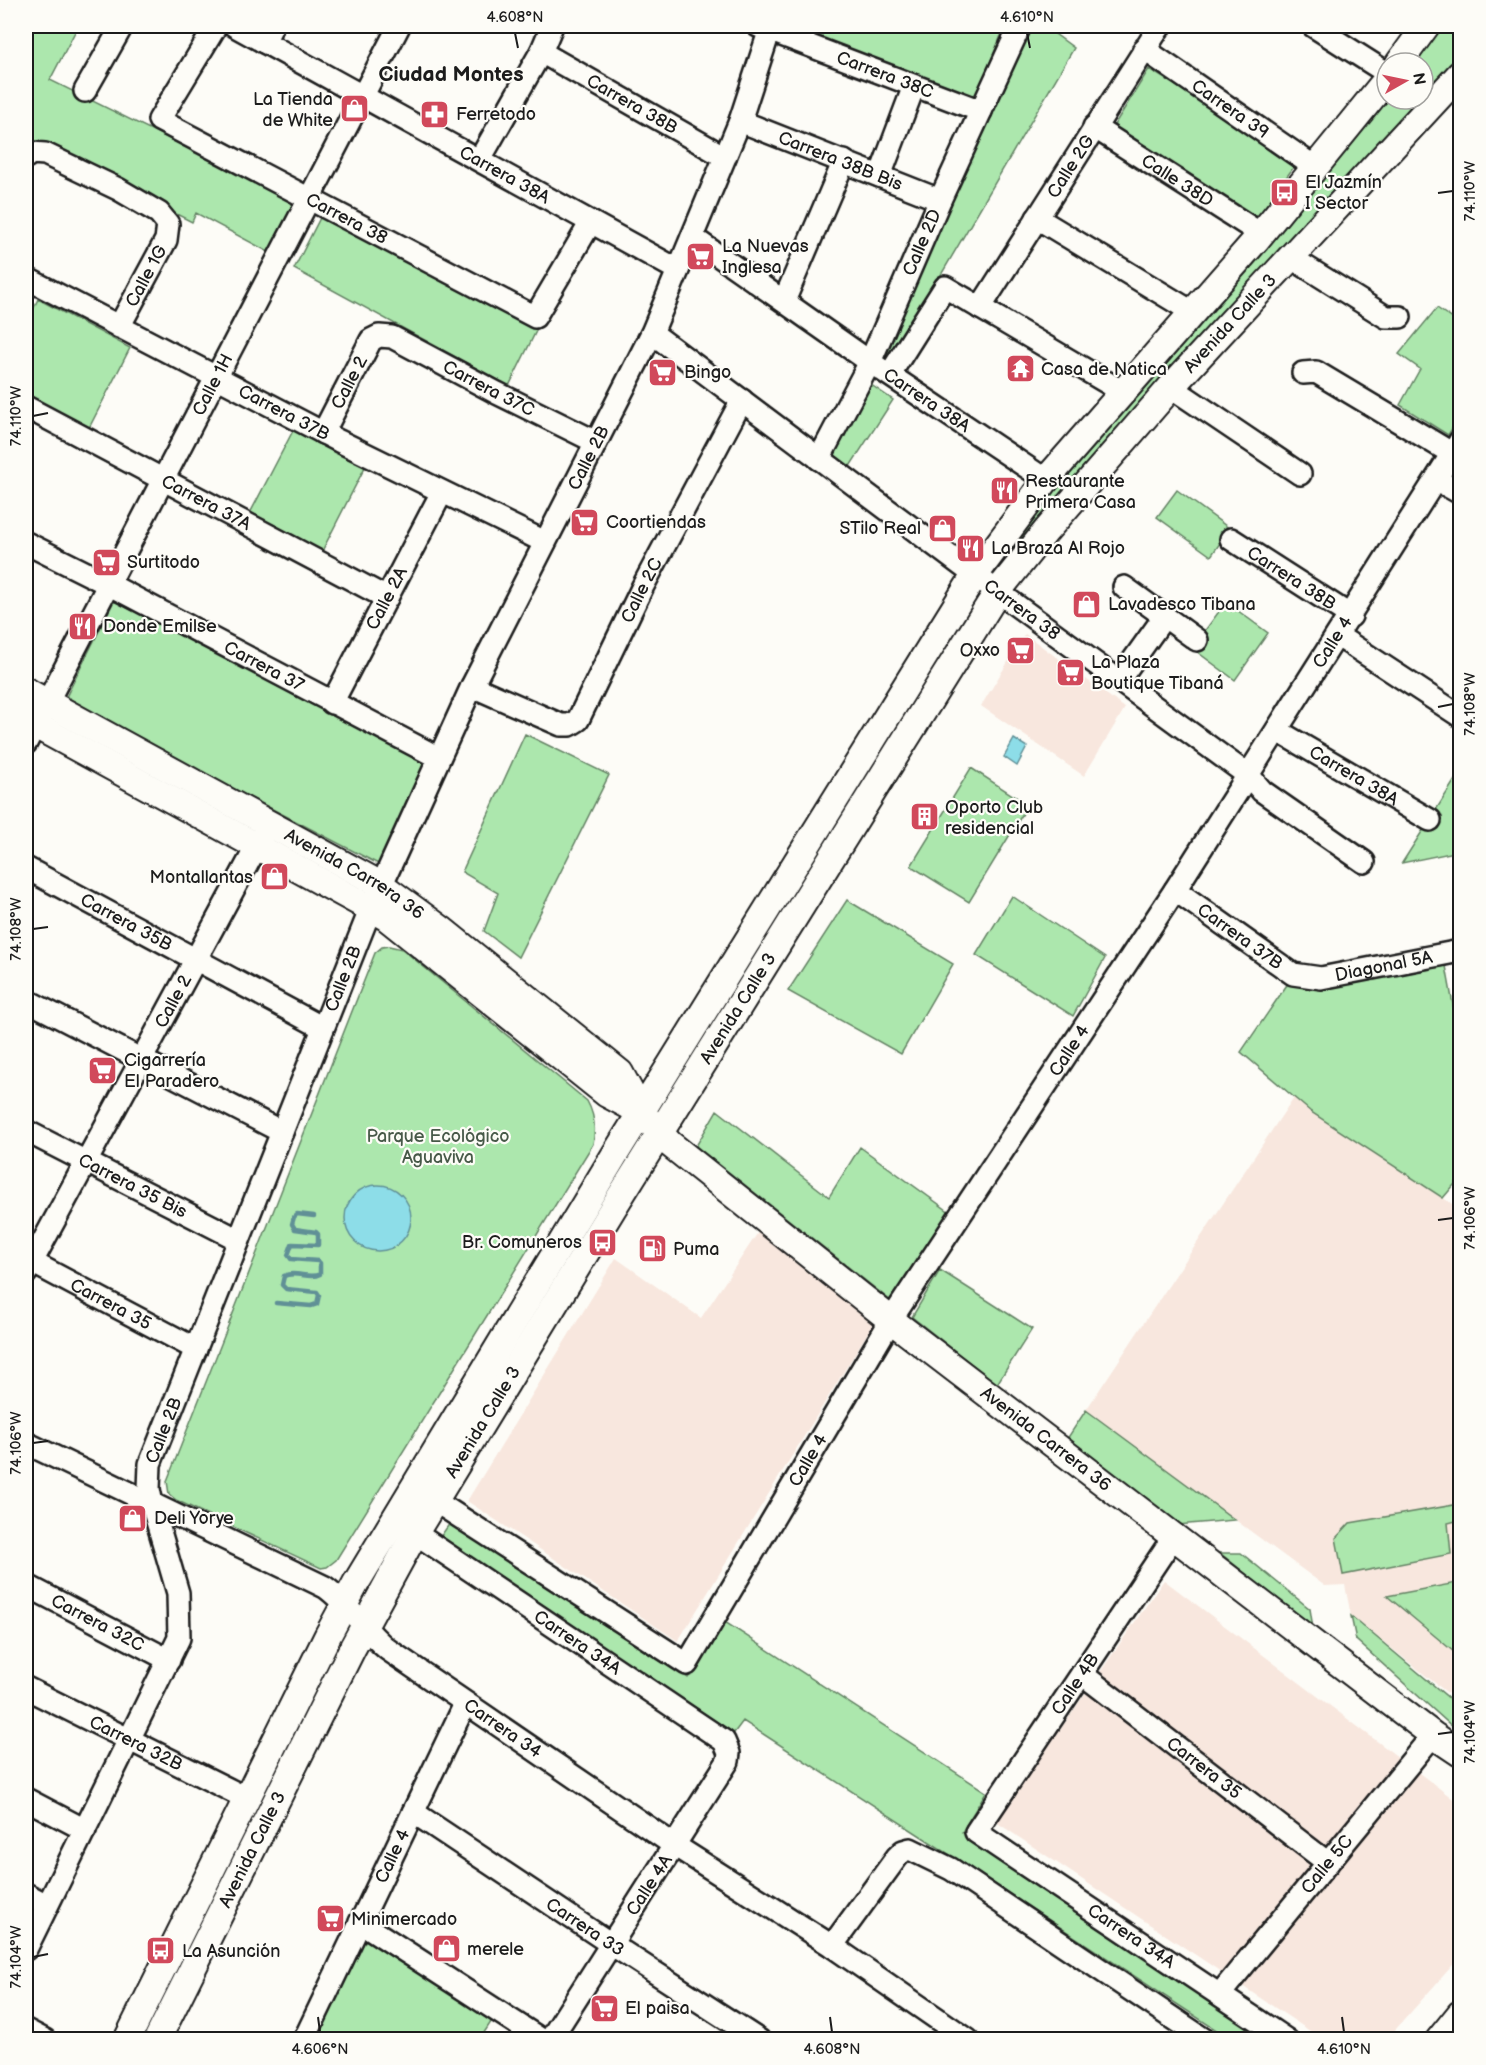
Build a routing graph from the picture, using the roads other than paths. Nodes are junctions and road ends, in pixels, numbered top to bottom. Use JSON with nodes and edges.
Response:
{"nodes":[{"id":1,"x":122,"y":26,"type":"edge"},
{"id":2,"x":216,"y":26,"type":"edge"},
{"id":3,"x":235,"y":26,"type":"edge"},
{"id":4,"x":399,"y":26,"type":"edge"},
{"id":5,"x":552,"y":26,"type":"edge"},
{"id":6,"x":1020,"y":26,"type":"edge"},
{"id":7,"x":1160,"y":26,"type":"edge"},
{"id":8,"x":1313,"y":26,"type":"edge"},
{"id":9,"x":1426,"y":26,"type":"edge"},
{"id":10,"x":766,"y":28,"type":"edge"},
{"id":11,"x":268,"y":34,"type":"edge"},
{"id":12,"x":1144,"y":49,"type":"junction"},
{"id":13,"x":1408,"y":51,"type":"edge"},
{"id":14,"x":541,"y":52,"type":"junction"},
{"id":15,"x":1375,"y":65,"type":"edge"},
{"id":16,"x":1461,"y":74,"type":"edge"},
{"id":17,"x":914,"y":86,"type":"junction"},
{"id":18,"x":85,"y":91,"type":"dead end"},
{"id":19,"x":1435,"y":92,"type":"edge"},
{"id":20,"x":1375,"y":94,"type":"edge"},
{"id":21,"x":362,"y":96,"type":"junction"},
{"id":22,"x":981,"y":111,"type":"junction"},
{"id":23,"x":1412,"y":111,"type":"edge"},
{"id":24,"x":740,"y":121,"type":"junction"},
{"id":25,"x":1094,"y":127,"type":"junction"},
{"id":26,"x":28,"y":155,"type":"edge"},
{"id":27,"x":725,"y":156,"type":"junction"},
{"id":28,"x":480,"y":159,"type":"junction"},
{"id":29,"x":844,"y":161,"type":"junction"},
{"id":30,"x":1316,"y":168,"type":"junction"},
{"id":31,"x":880,"y":176,"type":"junction"},
{"id":32,"x":309,"y":197,"type":"junction"},
{"id":33,"x":940,"y":201,"type":"junction"},
{"id":34,"x":1037,"y":218,"type":"junction"},
{"id":35,"x":591,"y":222,"type":"junction"},
{"id":36,"x":1261,"y":234,"type":"junction"},
{"id":37,"x":692,"y":237,"type":"junction"},
{"id":38,"x":1290,"y":257,"type":"junction"},
{"id":39,"x":678,"y":270,"type":"junction"},
{"id":40,"x":26,"y":278,"type":"edge"},
{"id":41,"x":784,"y":301,"type":"junction"},
{"id":42,"x":980,"y":308,"type":"junction"},
{"id":43,"x":1194,"y":313,"type":"junction"},
{"id":44,"x":1400,"y":317,"type":"dead end"},
{"id":45,"x":119,"y":327,"type":"junction"},
{"id":46,"x":652,"y":333,"type":"junction"},
{"id":47,"x":379,"y":336,"type":"joint"},
{"id":48,"x":870,"y":362,"type":"junction"},
{"id":49,"x":1303,"y":373,"type":"dead end"},
{"id":50,"x":890,"y":374,"type":"junction"},
{"id":51,"x":216,"y":377,"type":"junction"},
{"id":52,"x":1171,"y":387,"type":"junction"},
{"id":53,"x":1123,"y":393,"type":"junction"},
{"id":54,"x":742,"y":400,"type":"junction"},
{"id":55,"x":26,"y":407,"type":"edge"},
{"id":56,"x":323,"y":433,"type":"junction"},
{"id":57,"x":597,"y":442,"type":"junction"},
{"id":58,"x":1457,"y":448,"type":"edge"},
{"id":59,"x":819,"y":459,"type":"junction"},
{"id":60,"x":1300,"y":474,"type":"dead end"},
{"id":61,"x":162,"y":480,"type":"junction"},
{"id":62,"x":1046,"y":480,"type":"junction"},
{"id":63,"x":1437,"y":480,"type":"junction"},
{"id":64,"x":442,"y":492,"type":"junction"},
{"id":65,"x":1461,"y":493,"type":"edge"},
{"id":66,"x":1231,"y":539,"type":"dead end"},
{"id":67,"x":545,"y":542,"type":"junction"},
{"id":68,"x":26,"y":543,"type":"edge"},
{"id":69,"x":975,"y":575,"type":"junction"},
{"id":70,"x":108,"y":584,"type":"junction"},
{"id":71,"x":1124,"y":587,"type":"dead end"},
{"id":72,"x":998,"y":591,"type":"junction"},
{"id":73,"x":387,"y":598,"type":"junction"},
{"id":74,"x":1351,"y":616,"type":"junction"},
{"id":75,"x":1164,"y":617,"type":"junction"},
{"id":76,"x":1338,"y":636,"type":"junction"},
{"id":77,"x":1197,"y":640,"type":"dead end"},
{"id":78,"x":1119,"y":680,"type":"junction"},
{"id":79,"x":472,"y":687,"type":"junction"},
{"id":80,"x":36,"y":697,"type":"edge"},
{"id":81,"x":332,"y":703,"type":"junction"},
{"id":82,"x":1461,"y":716,"type":"edge"},
{"id":83,"x":29,"y":730,"type":"edge"},
{"id":84,"x":1278,"y":731,"type":"junction"},
{"id":85,"x":439,"y":758,"type":"junction"},
{"id":86,"x":1249,"y":776,"type":"junction"},
{"id":87,"x":1430,"y":820,"type":"dead end"},
{"id":88,"x":269,"y":823,"type":"junction"},
{"id":89,"x":256,"y":846,"type":"junction"},
{"id":90,"x":1364,"y":862,"type":"dead end"},
{"id":91,"x":26,"y":868,"type":"edge"},
{"id":92,"x":381,"y":885,"type":"junction"},
{"id":93,"x":1175,"y":890,"type":"junction"},
{"id":94,"x":371,"y":908,"type":"junction"},
{"id":95,"x":1461,"y":951,"type":"edge"},
{"id":96,"x":195,"y":959,"type":"junction"},
{"id":97,"x":1306,"y":977,"type":"joint"},
{"id":98,"x":26,"y":1000,"type":"edge"},
{"id":99,"x":522,"y":1010,"type":"junction"},
{"id":100,"x":323,"y":1028,"type":"junction"},
{"id":101,"x":140,"y":1060,"type":"junction"},
{"id":102,"x":641,"y":1112,"type":"junction"},
{"id":103,"x":26,"y":1131,"type":"edge"},
{"id":104,"x":282,"y":1132,"type":"junction"},
{"id":105,"x":660,"y":1133,"type":"junction"},
{"id":106,"x":85,"y":1162,"type":"junction"},
{"id":107,"x":239,"y":1240,"type":"junction"},
{"id":108,"x":27,"y":1265,"type":"edge"},
{"id":109,"x":891,"y":1320,"type":"junction"},
{"id":110,"x":196,"y":1349,"type":"junction"},
{"id":111,"x":456,"y":1417,"type":"junction"},
{"id":112,"x":477,"y":1431,"type":"junction"},
{"id":113,"x":26,"y":1443,"type":"edge"},
{"id":114,"x":435,"y":1501,"type":"junction"},
{"id":115,"x":152,"y":1504,"type":"junction"},
{"id":116,"x":415,"y":1533,"type":"junction"},
{"id":117,"x":1173,"y":1536,"type":"junction"},
{"id":118,"x":26,"y":1585,"type":"edge"},
{"id":119,"x":344,"y":1603,"type":"junction"},
{"id":120,"x":363,"y":1627,"type":"junction"},
{"id":121,"x":169,"y":1660,"type":"junction"},
{"id":122,"x":1082,"y":1674,"type":"junction"},
{"id":123,"x":26,"y":1688,"type":"edge"},
{"id":124,"x":465,"y":1704,"type":"junction"},
{"id":125,"x":1432,"y":1735,"type":"junction"},
{"id":126,"x":130,"y":1740,"type":"junction"},
{"id":127,"x":1461,"y":1753,"type":"edge"},
{"id":128,"x":728,"y":1761,"type":"joint"},
{"id":129,"x":246,"y":1798,"type":"junction"},
{"id":130,"x":26,"y":1799,"type":"edge"},
{"id":131,"x":413,"y":1812,"type":"junction"},
{"id":132,"x":85,"y":1830,"type":"junction"},
{"id":133,"x":976,"y":1832,"type":"joint"},
{"id":134,"x":674,"y":1845,"type":"junction"},
{"id":135,"x":1328,"y":1863,"type":"junction"},
{"id":136,"x":26,"y":1894,"type":"edge"},
{"id":137,"x":47,"y":1905,"type":"junction"},
{"id":138,"x":360,"y":1922,"type":"junction"},
{"id":139,"x":611,"y":1944,"type":"junction"},
{"id":140,"x":832,"y":1946,"type":"junction"},
{"id":141,"x":26,"y":1949,"type":"edge"},
{"id":142,"x":1220,"y":1994,"type":"junction"},
{"id":143,"x":1461,"y":2014,"type":"edge"},
{"id":144,"x":26,"y":2030,"type":"edge"},
{"id":145,"x":947,"y":2034,"type":"edge"},
{"id":146,"x":45,"y":2040,"type":"edge"},
{"id":147,"x":127,"y":2040,"type":"edge"},
{"id":148,"x":157,"y":2040,"type":"edge"},
{"id":149,"x":304,"y":2040,"type":"edge"},
{"id":150,"x":542,"y":2040,"type":"edge"},
{"id":151,"x":550,"y":2040,"type":"edge"},
{"id":152,"x":759,"y":2040,"type":"edge"},
{"id":153,"x":968,"y":2040,"type":"edge"},
{"id":154,"x":1205,"y":2040,"type":"edge"},
{"id":155,"x":1287,"y":2040,"type":"edge"},
{"id":156,"x":1439,"y":2040,"type":"edge"}],
"edges":[{"from":1,"to":18,"type":"street"},
{"from":2,"to":32,"type":"street","name":"Carrera 38"},
{"from":3,"to":11,"type":"street","name":"Carrera 38A"},
{"from":4,"to":21,"type":"street","name":"Calle 1H"},
{"from":5,"to":14,"type":"street"},
{"from":6,"to":22,"type":"street","name":"Calle 2D"},
{"from":7,"to":12,"type":"street","name":"Calle 2G"},
{"from":8,"to":15,"type":"street"},
{"from":9,"to":13,"type":"main road"},
{"from":10,"to":17,"type":"street","name":"Carrera 38C"},
{"from":10,"to":24,"type":"street","name":"Calle 2B"},
{"from":11,"to":21,"type":"street","name":"Carrera 38A"},
{"from":12,"to":25,"type":"street","name":"Calle 2G"},
{"from":12,"to":30,"type":"street","name":"Carrera 39"},
{"from":14,"to":27,"type":"street","name":"Carrera 38B"},
{"from":14,"to":28,"type":"street"},
{"from":16,"to":19,"type":"main road","name":"Avenida Calle 3"},
{"from":17,"to":22,"type":"street","name":"Carrera 38C"},
{"from":17,"to":31,"type":"street"},
{"from":20,"to":30,"type":"main road","name":"Avenida Calle 3"},
{"from":21,"to":28,"type":"street","name":"Carrera 38A"},
{"from":21,"to":32,"type":"street","name":"Calle 1H"},
{"from":22,"to":33,"type":"street","name":"Calle 2D"},
{"from":23,"to":38,"type":"main road","name":"Avenida Calle 3"},
{"from":24,"to":27,"type":"street","name":"Calle 2B"},
{"from":24,"to":29,"type":"street","name":"Carrera 38B Bis"},
{"from":25,"to":34,"type":"street","name":"Calle 2G"},
{"from":25,"to":36,"type":"street","name":"Calle 38D"},
{"from":26,"to":45,"type":"street","name":"Calle 1G"},
{"from":27,"to":37,"type":"street","name":"Calle 2B"},
{"from":28,"to":35,"type":"street","name":"Carrera 38A"},
{"from":29,"to":31,"type":"street","name":"Carrera 38B Bis"},
{"from":29,"to":41,"type":"street"},
{"from":30,"to":36,"type":"main road","name":"Avenida Calle 3"},
{"from":31,"to":33,"type":"street","name":"Carrera 38B Bis"},
{"from":32,"to":35,"type":"street","name":"Carrera 38"},
{"from":32,"to":51,"type":"street","name":"Calle 1H"},
{"from":33,"to":48,"type":"street","name":"Calle 2D"},
{"from":34,"to":42,"type":"street","name":"Calle 2G"},
{"from":34,"to":43,"type":"street"},
{"from":35,"to":39,"type":"street","name":"Carrera 38A"},
{"from":36,"to":43,"type":"main road","name":"Avenida Calle 3"},
{"from":37,"to":39,"type":"street","name":"Calle 2B"},
{"from":37,"to":41,"type":"street","name":"Carrera 38A"},
{"from":38,"to":44,"type":"street"},
{"from":38,"to":52,"type":"main road","name":"Avenida Calle 3"},
{"from":39,"to":46,"type":"street","name":"Calle 2B"},
{"from":40,"to":45,"type":"street","name":"Carrera 37B"},
{"from":41,"to":48,"type":"street","name":"Carrera 38A"},
{"from":42,"to":50,"type":"street","name":"Calle 2D"},
{"from":42,"to":53,"type":"street"},
{"from":43,"to":53,"type":"main road","name":"Avenida Calle 3"},
{"from":45,"to":51,"type":"street","name":"Carrera 37B"},
{"from":46,"to":54,"type":"street","name":"Carrera 38"},
{"from":46,"to":57,"type":"street","name":"Calle 2B"},
{"from":47,"to":56,"type":"street","name":"Calle 2"},
{"from":47,"to":57,"type":"street","name":"Carrera 37C"},
{"from":48,"to":50,"type":"street","name":"Carrera 38A"},
{"from":48,"to":59,"type":"street","name":"Calle 2D"},
{"from":49,"to":58,"type":"street"},
{"from":50,"to":62,"type":"street","name":"Carrera 38A"},
{"from":51,"to":56,"type":"street","name":"Carrera 37B"},
{"from":51,"to":61,"type":"street","name":"Calle 1H"},
{"from":52,"to":60,"type":"street"},
{"from":52,"to":72,"type":"main road","name":"Avenida Calle 3"},
{"from":53,"to":62,"type":"main road","name":"Avenida Calle 3"},
{"from":54,"to":59,"type":"street","name":"Carrera 38"},
{"from":54,"to":79,"type":"street","name":"Calle 2C"},
{"from":55,"to":61,"type":"street","name":"Carrera 37A"},
{"from":56,"to":64,"type":"street","name":"Carrera 37B"},
{"from":57,"to":67,"type":"street","name":"Calle 2B"},
{"from":58,"to":63,"type":"street","name":"Calle 4"},
{"from":59,"to":69,"type":"street","name":"Carrera 38"},
{"from":61,"to":70,"type":"street","name":"Calle 1H"},
{"from":61,"to":73,"type":"street","name":"Carrera 37A"},
{"from":62,"to":69,"type":"main road","name":"Avenida Calle 3"},
{"from":63,"to":65,"type":"street"},
{"from":63,"to":74,"type":"street","name":"Calle 4"},
{"from":64,"to":67,"type":"street","name":"Carrera 37B"},
{"from":64,"to":73,"type":"street","name":"Calle 2A"},
{"from":66,"to":74,"type":"street","name":"Carrera 38B"},
{"from":67,"to":79,"type":"street","name":"Calle 2B"},
{"from":68,"to":70,"type":"street","name":"Carrera 37"},
{"from":69,"to":72,"type":"street","name":"Carrera 38"},
{"from":69,"to":102,"type":"main road","name":"Avenida Calle 3"},
{"from":70,"to":80,"type":"street","name":"Calle 1H"},
{"from":70,"to":81,"type":"street","name":"Carrera 37"},
{"from":71,"to":75,"type":"street"},
{"from":72,"to":78,"type":"street","name":"Carrera 38"},
{"from":72,"to":105,"type":"main road","name":"Avenida Calle 3"},
{"from":73,"to":81,"type":"street","name":"Calle 2A"},
{"from":74,"to":76,"type":"street","name":"Calle 4"},
{"from":75,"to":77,"type":"street"},
{"from":75,"to":78,"type":"street"},
{"from":76,"to":82,"type":"street"},
{"from":76,"to":84,"type":"street","name":"Calle 4"},
{"from":78,"to":86,"type":"street","name":"Carrera 38"},
{"from":79,"to":85,"type":"street","name":"Calle 2B"},
{"from":80,"to":83,"type":"street","name":"Calle 1H"},
{"from":80,"to":88,"type":"main road","name":"Avenida Carrera 36"},
{"from":81,"to":85,"type":"street","name":"Carrera 37"},
{"from":83,"to":89,"type":"main road","name":"Avenida Carrera 36"},
{"from":84,"to":86,"type":"street","name":"Calle 4"},
{"from":84,"to":87,"type":"street","name":"Carrera 38A"},
{"from":85,"to":92,"type":"street","name":"Calle 2B"},
{"from":86,"to":90,"type":"street","name":"Carrera 38"},
{"from":86,"to":93,"type":"street","name":"Calle 4"},
{"from":88,"to":89,"type":"street","name":"Calle 2"},
{"from":88,"to":92,"type":"main road","name":"Avenida Carrera 36"},
{"from":89,"to":94,"type":"main road","name":"Avenida Carrera 36"},
{"from":89,"to":96,"type":"street","name":"Calle 2"},
{"from":91,"to":96,"type":"street","name":"Carrera 35B"},
{"from":92,"to":94,"type":"street","name":"Calle 2B"},
{"from":92,"to":99,"type":"main road","name":"Avenida Carrera 36"},
{"from":93,"to":97,"type":"street","name":"Carrera 37B"},
{"from":93,"to":109,"type":"street","name":"Calle 4"},
{"from":94,"to":99,"type":"main road","name":"Avenida Carrera 36"},
{"from":94,"to":100,"type":"street","name":"Calle 2B"},
{"from":95,"to":97,"type":"street","name":"Diagonal 5A"},
{"from":96,"to":100,"type":"street","name":"Carrera 35B"},
{"from":96,"to":101,"type":"street","name":"Calle 2"},
{"from":98,"to":101,"type":"street"},
{"from":99,"to":102,"type":"main road","name":"Avenida Carrera 36"},
{"from":100,"to":104,"type":"street","name":"Calle 2B"},
{"from":101,"to":104,"type":"street"},
{"from":101,"to":106,"type":"street","name":"Calle 2"},
{"from":102,"to":105,"type":"main road","name":"Avenida Carrera 36"},
{"from":102,"to":111,"type":"main road","name":"Avenida Calle 3"},
{"from":103,"to":106,"type":"street","name":"Carrera 35 Bis"},
{"from":104,"to":107,"type":"street","name":"Calle 2B"},
{"from":105,"to":109,"type":"main road","name":"Avenida Carrera 36"},
{"from":105,"to":112,"type":"main road","name":"Avenida Calle 3"},
{"from":106,"to":107,"type":"street","name":"Carrera 35 Bis"},
{"from":106,"to":108,"type":"street","name":"Calle 2"},
{"from":107,"to":110,"type":"street","name":"Calle 2B"},
{"from":108,"to":110,"type":"street","name":"Carrera 35"},
{"from":109,"to":114,"type":"street","name":"Calle 4"},
{"from":109,"to":117,"type":"main road","name":"Avenida Carrera 36"},
{"from":110,"to":115,"type":"street","name":"Calle 2B"},
{"from":111,"to":112,"type":"main road"},
{"from":111,"to":119,"type":"main road","name":"Avenida Calle 3"},
{"from":112,"to":114,"type":"main road","name":"Avenida Calle 3"},
{"from":113,"to":115,"type":"street","name":"Carrera 34"},
{"from":114,"to":116,"type":"main road","name":"Avenida Calle 3"},
{"from":115,"to":119,"type":"street","name":"Carrera 34"},
{"from":115,"to":121,"type":"street","name":"Calle 2B"},
{"from":116,"to":120,"type":"main road","name":"Avenida Calle 3"},
{"from":116,"to":128,"type":"street","name":"Carrera 34A"},
{"from":117,"to":122,"type":"street","name":"Calle 4B"},
{"from":117,"to":125,"type":"main road","name":"Avenida Carrera 36"},
{"from":118,"to":121,"type":"street","name":"Carrera 32C"},
{"from":119,"to":120,"type":"street","name":"Carrera 34"},
{"from":119,"to":129,"type":"main road","name":"Avenida Calle 3"},
{"from":120,"to":124,"type":"street","name":"Carrera 34"},
{"from":120,"to":148,"type":"main road","name":"Avenida Calle 3"},
{"from":121,"to":126,"type":"street","name":"Calle 2B"},
{"from":122,"to":133,"type":"street","name":"Calle 4B"},
{"from":122,"to":135,"type":"street","name":"Carrera 35"},
{"from":123,"to":126,"type":"street","name":"Carrera 32B"},
{"from":124,"to":131,"type":"street","name":"Calle 4"},
{"from":124,"to":134,"type":"street","name":"Carrera 34"},
{"from":125,"to":127,"type":"main road","name":"Avenida Carrera 36"},
{"from":125,"to":135,"type":"street","name":"Calle 5C"},
{"from":126,"to":129,"type":"street","name":"Carrera 32B"},
{"from":126,"to":132,"type":"street","name":"Calle 2B"},
{"from":128,"to":134,"type":"street","name":"Calle 4A"},
{"from":129,"to":147,"type":"main road","name":"Avenida Calle 3"},
{"from":130,"to":132,"type":"street"},
{"from":131,"to":138,"type":"street","name":"Calle 4"},
{"from":131,"to":139,"type":"street","name":"Carrera 33"},
{"from":132,"to":137,"type":"street","name":"Calle 2B"},
{"from":133,"to":142,"type":"street","name":"Carrera 34A"},
{"from":134,"to":139,"type":"street","name":"Calle 4A"},
{"from":134,"to":140,"type":"street","name":"Carrera 34"},
{"from":135,"to":142,"type":"street","name":"Calle 5C"},
{"from":136,"to":137,"type":"street"},
{"from":137,"to":141,"type":"street","name":"Calle 2B"},
{"from":138,"to":149,"type":"street","name":"Calle 4"},
{"from":138,"to":150,"type":"street"},
{"from":139,"to":151,"type":"street","name":"Calle 4A"},
{"from":139,"to":152,"type":"street","name":"Carrera 33"},
{"from":140,"to":145,"type":"street","name":"Carrera 34"},
{"from":140,"to":154,"type":"street"},
{"from":142,"to":155,"type":"street","name":"Carrera 34A"},
{"from":143,"to":156,"type":"main road"},
{"from":144,"to":146,"type":"street"},
{"from":145,"to":153,"type":"street","name":"Carrera 34"}]}
